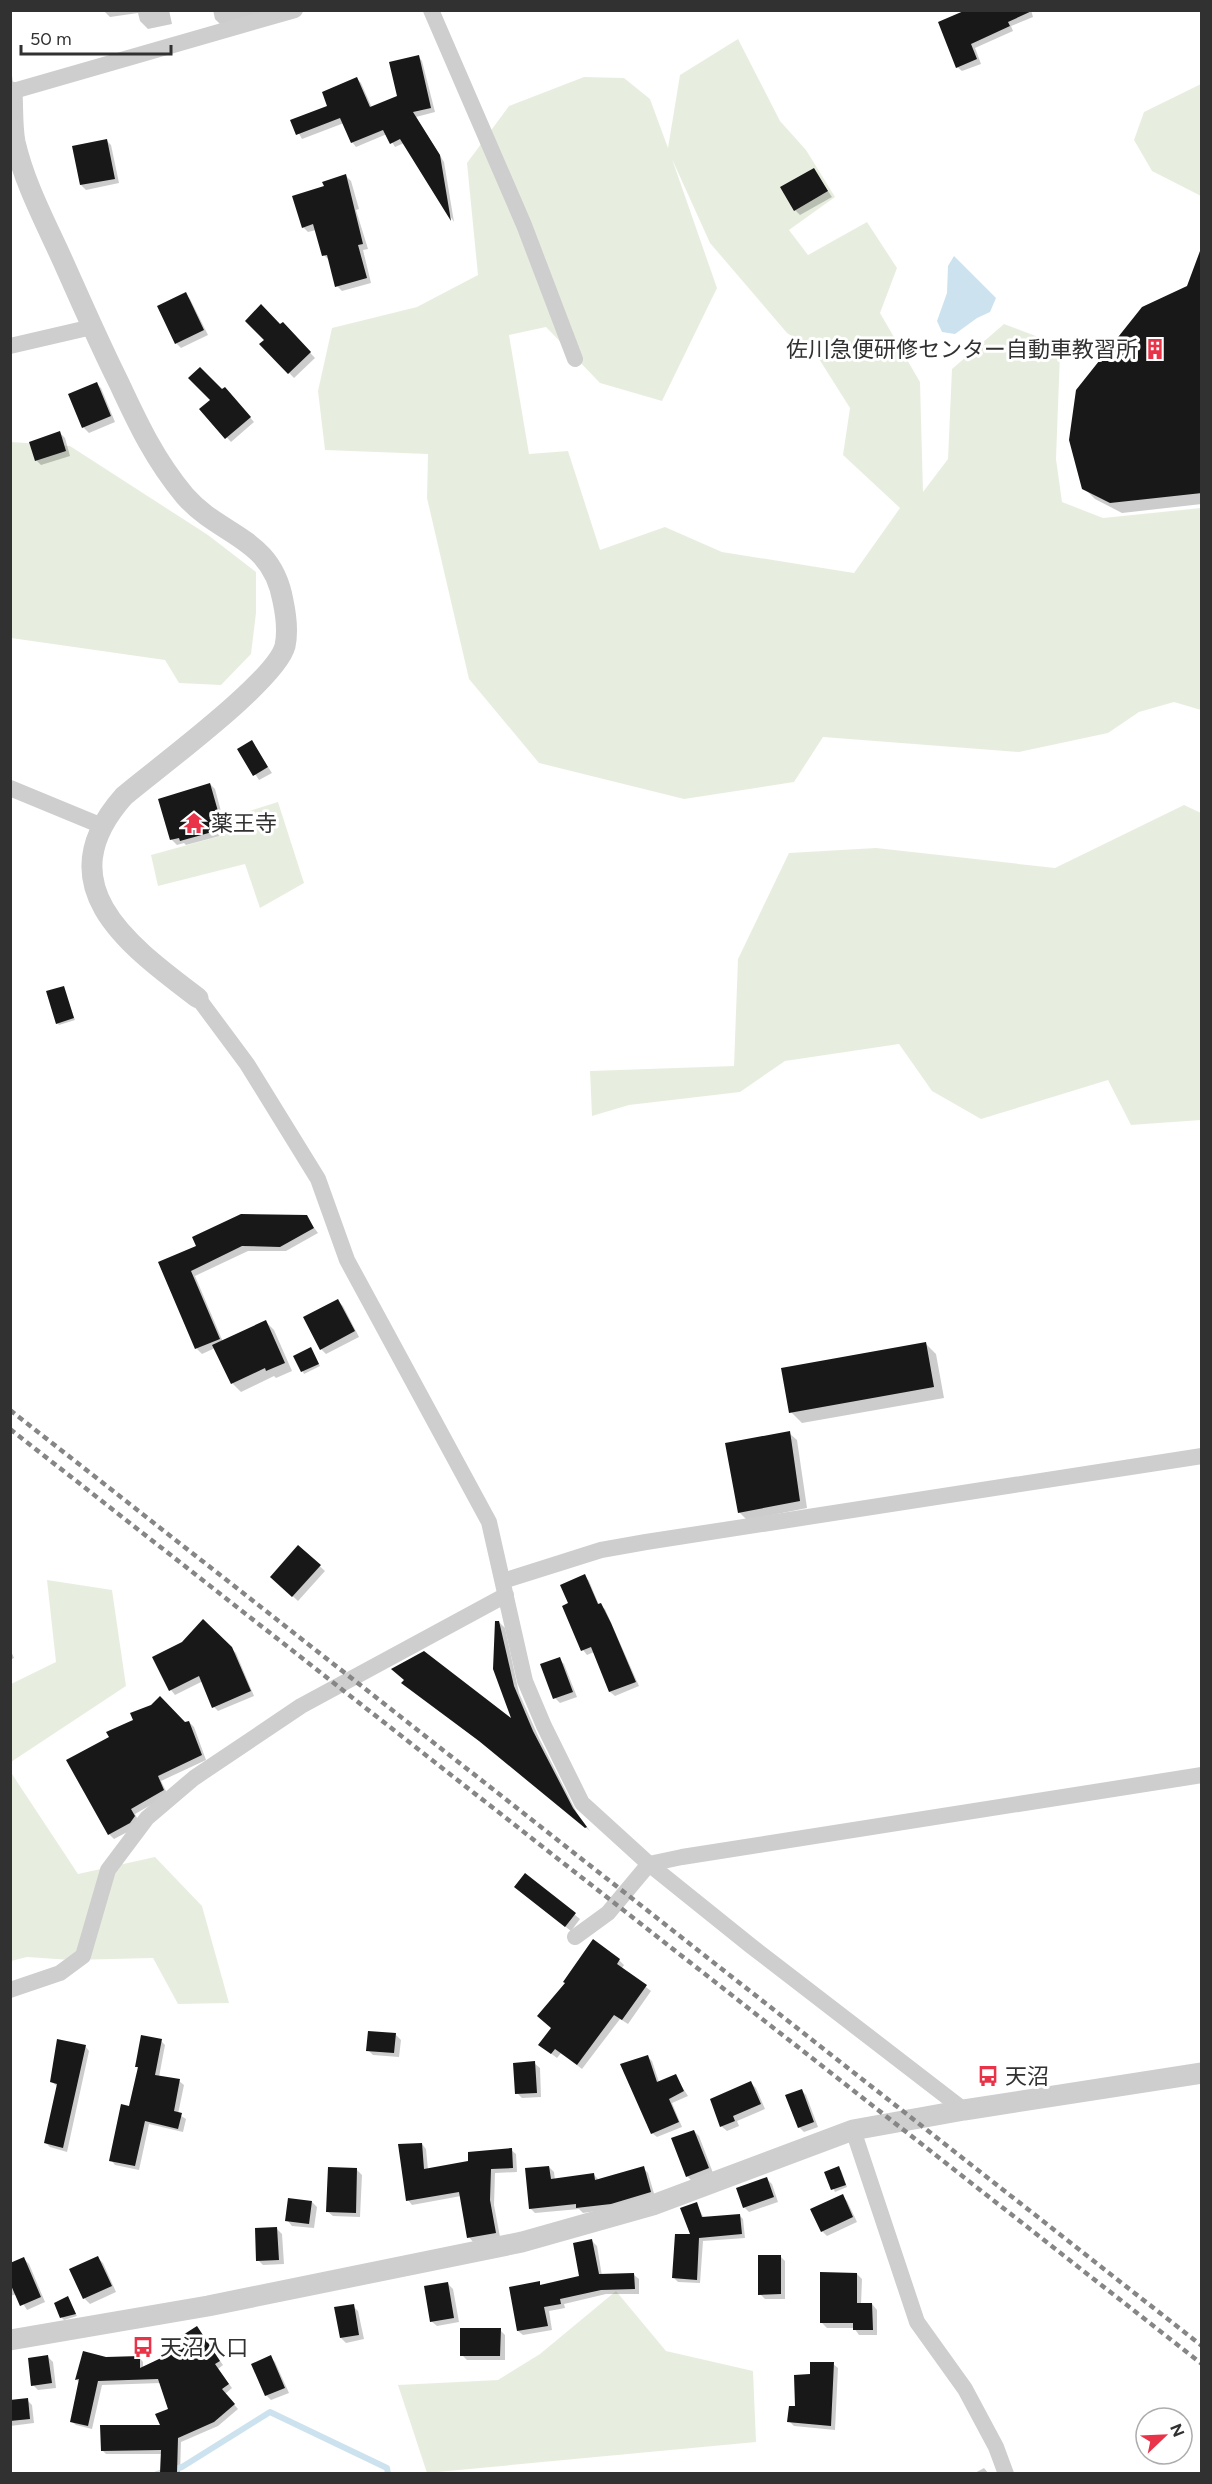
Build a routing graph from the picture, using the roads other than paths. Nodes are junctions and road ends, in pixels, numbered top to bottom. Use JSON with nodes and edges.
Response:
{"nodes":[{"id":1,"x":295,"y":10,"type":"edge"},
{"id":2,"x":431,"y":10,"type":"edge"},
{"id":3,"x":11,"y":92,"type":"edge"},
{"id":4,"x":92,"y":327,"type":"junction"},
{"id":5,"x":10,"y":346,"type":"edge"},
{"id":6,"x":575,"y":359,"type":"dead end"},
{"id":7,"x":10,"y":788,"type":"edge"},
{"id":8,"x":102,"y":826,"type":"junction"},
{"id":9,"x":198,"y":998,"type":"joint"},
{"id":10,"x":1202,"y":1456,"type":"edge"},
{"id":11,"x":504,"y":1588,"type":"junction"},
{"id":12,"x":1202,"y":1774,"type":"edge"},
{"id":13,"x":649,"y":1864,"type":"junction"},
{"id":14,"x":575,"y":1937,"type":"dead end"},
{"id":15,"x":10,"y":1990,"type":"edge"},
{"id":16,"x":1202,"y":2073,"type":"edge"},
{"id":17,"x":964,"y":2110,"type":"junction"},
{"id":18,"x":853,"y":2130,"type":"junction"},
{"id":19,"x":10,"y":2340,"type":"edge"},
{"id":20,"x":1006,"y":2474,"type":"edge"}],
"edges":[{"from":1,"to":3,"type":"street"},
{"from":2,"to":6,"type":"street"},
{"from":3,"to":4,"type":"street"},
{"from":4,"to":5,"type":"street"},
{"from":4,"to":8,"type":"street"},
{"from":7,"to":8,"type":"street"},
{"from":8,"to":9,"type":"street"},
{"from":9,"to":11,"type":"street"},
{"from":10,"to":11,"type":"street"},
{"from":11,"to":13,"type":"street"},
{"from":11,"to":15,"type":"street"},
{"from":12,"to":13,"type":"street"},
{"from":13,"to":14,"type":"street"},
{"from":13,"to":17,"type":"street"},
{"from":16,"to":17,"type":"street"},
{"from":17,"to":18,"type":"street"},
{"from":18,"to":19,"type":"street"},
{"from":18,"to":20,"type":"street"}]}
